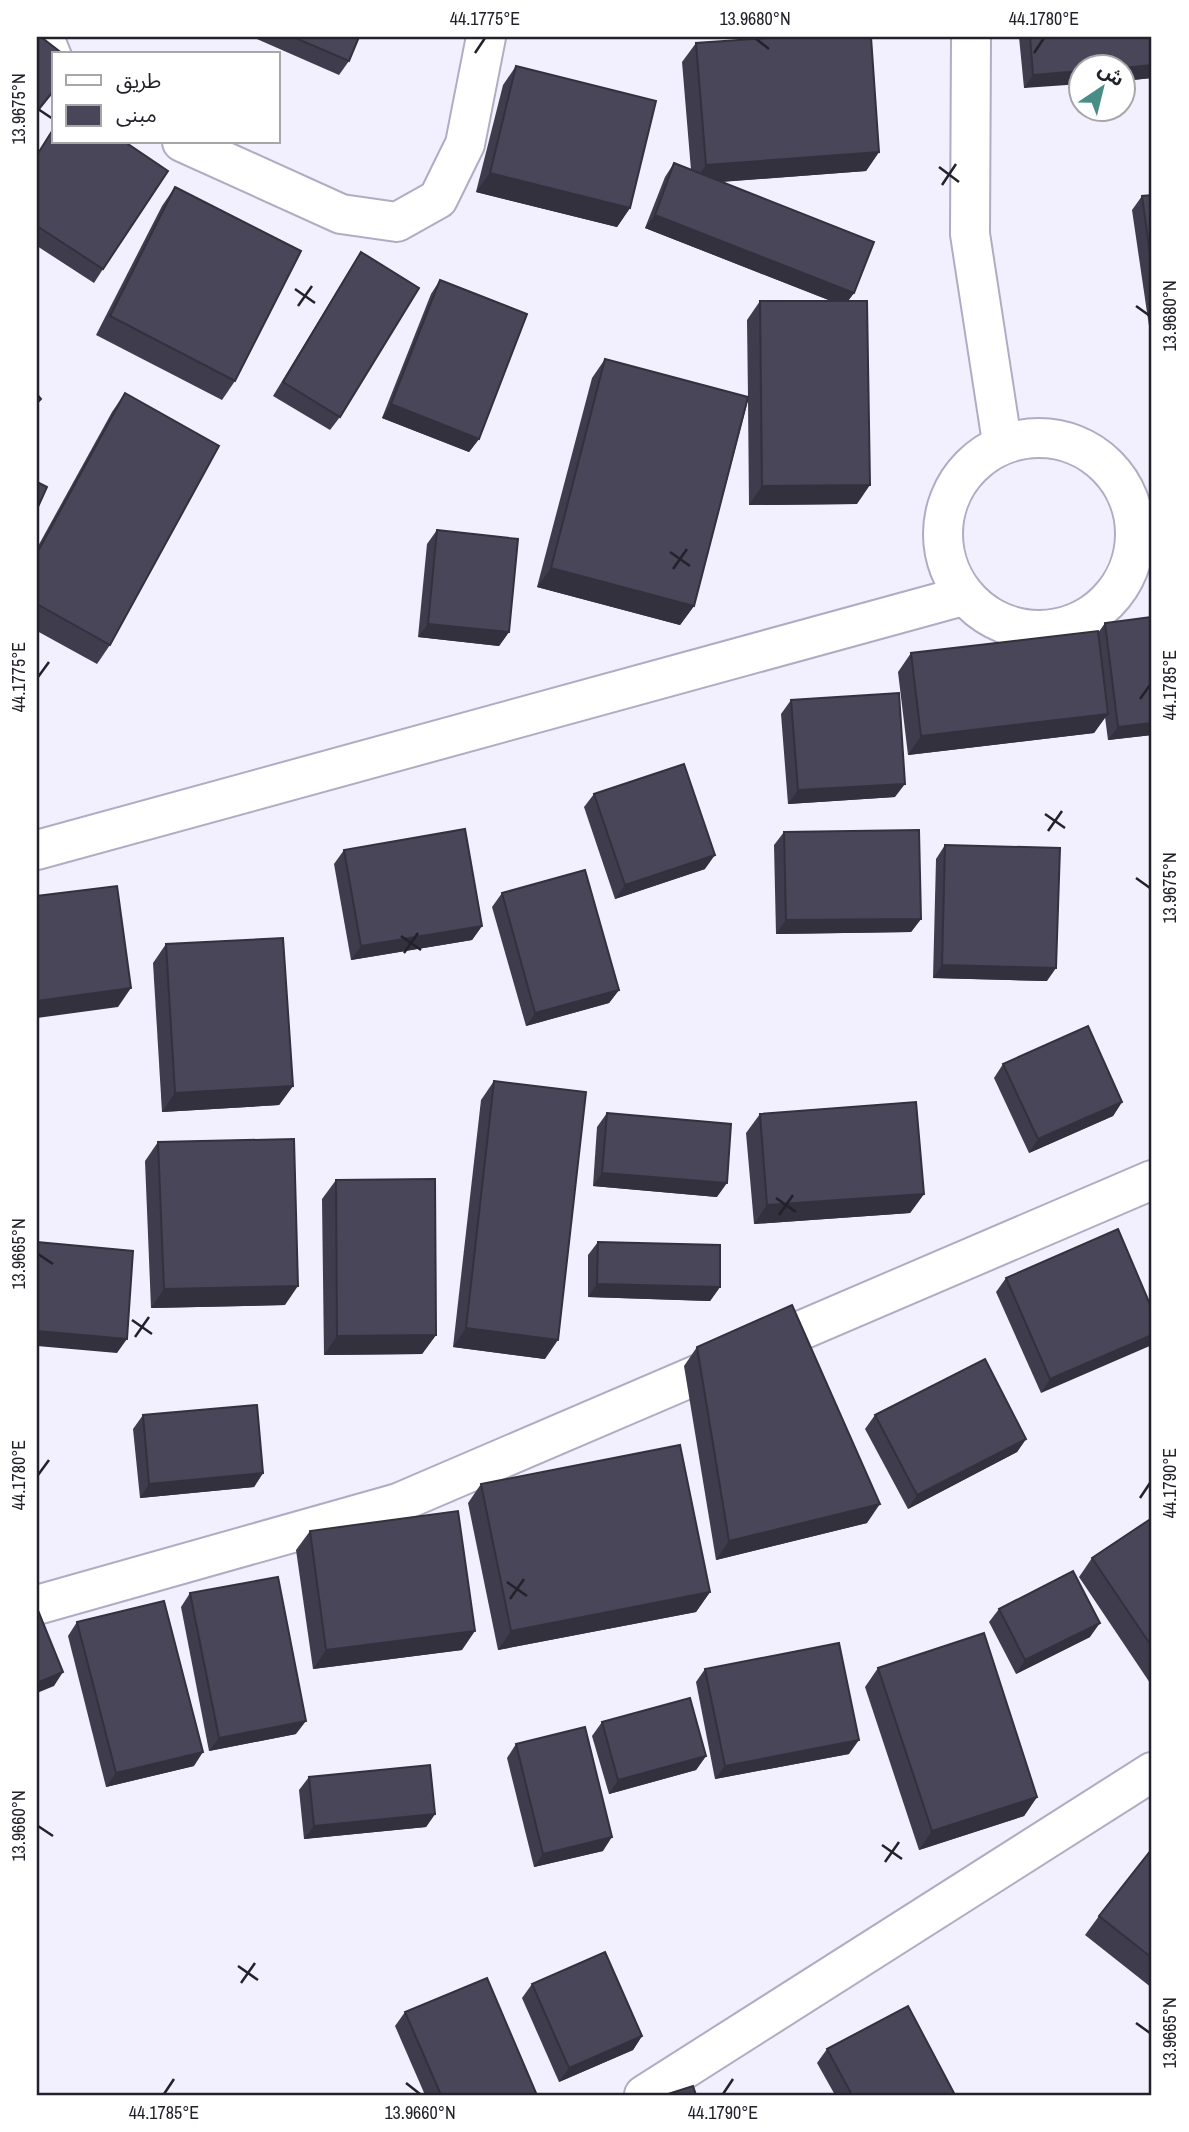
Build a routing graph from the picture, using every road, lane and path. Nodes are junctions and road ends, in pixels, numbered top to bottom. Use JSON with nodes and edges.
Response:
{"nodes":[{"id":1,"x":44,"y":37,"type":"edge"},
{"id":2,"x":486,"y":37,"type":"edge"},
{"id":3,"x":971,"y":37,"type":"edge"},
{"id":4,"x":52,"y":57,"type":"edge"},
{"id":5,"x":186,"y":144,"type":"edge"},
{"id":6,"x":1002,"y":442,"type":"junction"},
{"id":7,"x":1143,"y":564,"type":"edge"},
{"id":8,"x":963,"y":597,"type":"junction"},
{"id":9,"x":37,"y":850,"type":"edge"},
{"id":10,"x":1152,"y":1180,"type":"edge"},
{"id":11,"x":37,"y":1605,"type":"edge"},
{"id":12,"x":1152,"y":1772,"type":"edge"},
{"id":13,"x":644,"y":2095,"type":"edge"}],
"edges":[{"from":1,"to":4,"type":"street"},
{"from":2,"to":5,"type":"street"},
{"from":3,"to":6,"type":"street"},
{"from":6,"to":7,"type":"street"},
{"from":6,"to":8,"type":"street"},
{"from":7,"to":8,"type":"street"},
{"from":8,"to":9,"type":"street"},
{"from":10,"to":11,"type":"street"},
{"from":12,"to":13,"type":"street"}]}
